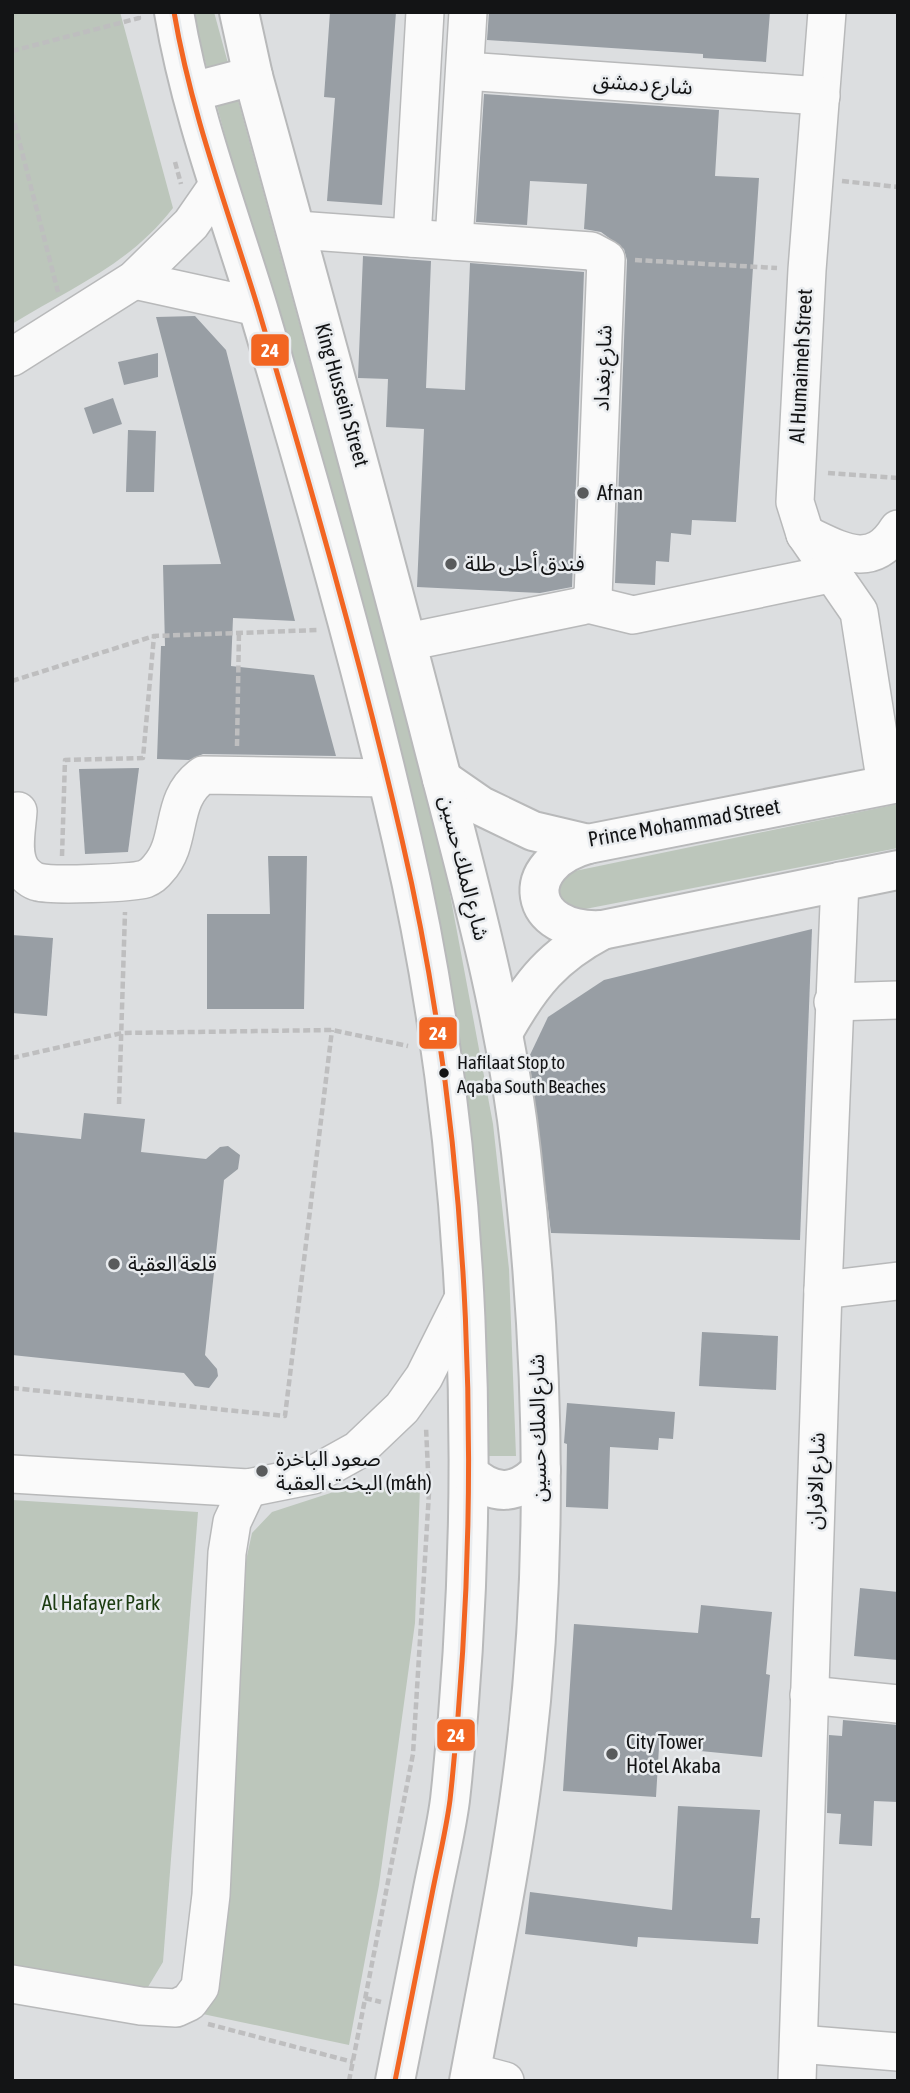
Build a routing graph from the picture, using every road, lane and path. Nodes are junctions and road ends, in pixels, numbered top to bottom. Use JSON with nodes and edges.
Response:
{"nodes":[{"id":1,"x":138,"y":12,"type":"edge"},
{"id":2,"x":174,"y":12,"type":"edge"},
{"id":3,"x":239,"y":12,"type":"edge"},
{"id":4,"x":425,"y":12,"type":"edge"},
{"id":5,"x":468,"y":12,"type":"edge"},
{"id":6,"x":827,"y":12,"type":"edge"},
{"id":7,"x":12,"y":51,"type":"edge"},
{"id":8,"x":465,"y":71,"type":"junction"},
{"id":9,"x":254,"y":76,"type":"junction"},
{"id":10,"x":192,"y":92,"type":"junction"},
{"id":11,"x":821,"y":96,"type":"junction"},
{"id":12,"x":12,"y":113,"type":"edge"},
{"id":13,"x":814,"y":179,"type":"junction"},
{"id":14,"x":218,"y":185,"type":"junction"},
{"id":15,"x":898,"y":187,"type":"edge"},
{"id":16,"x":297,"y":230,"type":"junction"},
{"id":17,"x":412,"y":238,"type":"junction"},
{"id":18,"x":454,"y":241,"type":"junction"},
{"id":19,"x":606,"y":259,"type":"junction"},
{"id":20,"x":807,"y":270,"type":"junction"},
{"id":21,"x":134,"y":280,"type":"junction"},
{"id":22,"x":257,"y":307,"type":"junction"},
{"id":23,"x":65,"y":322,"type":"junction"},
{"id":24,"x":12,"y":356,"type":"edge"},
{"id":25,"x":795,"y":471,"type":"junction"},
{"id":26,"x":898,"y":478,"type":"edge"},
{"id":27,"x":805,"y":534,"type":"junction"},
{"id":28,"x":895,"y":546,"type":"edge"},
{"id":29,"x":831,"y":574,"type":"junction"},
{"id":30,"x":588,"y":604,"type":"junction"},
{"id":31,"x":859,"y":612,"type":"junction"},
{"id":32,"x":347,"y":627,"type":"junction"},
{"id":33,"x":239,"y":631,"type":"junction"},
{"id":34,"x":154,"y":636,"type":"junction"},
{"id":35,"x":407,"y":642,"type":"junction"},
{"id":36,"x":12,"y":681,"type":"edge"},
{"id":37,"x":237,"y":775,"type":"junction"},
{"id":38,"x":386,"y":778,"type":"junction"},
{"id":39,"x":442,"y":779,"type":"junction"},
{"id":40,"x":892,"y":784,"type":"edge"},
{"id":41,"x":18,"y":811,"type":"dead end"},
{"id":42,"x":588,"y":844,"type":"junction"},
{"id":43,"x":898,"y":870,"type":"edge"},
{"id":44,"x":839,"y":881,"type":"junction"},
{"id":45,"x":62,"y":882,"type":"junction"},
{"id":46,"x":126,"y":883,"type":"junction"},
{"id":47,"x":602,"y":930,"type":"junction"},
{"id":48,"x":898,"y":1000,"type":"edge"},
{"id":49,"x":833,"y":1002,"type":"junction"},
{"id":50,"x":332,"y":1030,"type":"junction"},
{"id":51,"x":503,"y":1031,"type":"junction"},
{"id":52,"x":122,"y":1033,"type":"junction"},
{"id":53,"x":439,"y":1052,"type":"junction"},
{"id":54,"x":12,"y":1058,"type":"edge"},
{"id":55,"x":119,"y":1104,"type":"dead end"},
{"id":56,"x":898,"y":1281,"type":"edge"},
{"id":57,"x":823,"y":1290,"type":"junction"},
{"id":58,"x":463,"y":1299,"type":"junction"},
{"id":59,"x":424,"y":1377,"type":"junction"},
{"id":60,"x":12,"y":1388,"type":"edge"},
{"id":61,"x":541,"y":1470,"type":"junction"},
{"id":62,"x":12,"y":1474,"type":"edge"},
{"id":63,"x":469,"y":1474,"type":"junction"},
{"id":64,"x":248,"y":1488,"type":"junction"},
{"id":65,"x":809,"y":1695,"type":"junction"},
{"id":66,"x":898,"y":1704,"type":"edge"},
{"id":67,"x":12,"y":1984,"type":"edge"},
{"id":68,"x":194,"y":2020,"type":"dead end"},
{"id":69,"x":799,"y":2044,"type":"junction"},
{"id":70,"x":898,"y":2052,"type":"edge"},
{"id":71,"x":353,"y":2062,"type":"junction"},
{"id":72,"x":482,"y":2078,"type":"edge"},
{"id":73,"x":395,"y":2079,"type":"edge"},
{"id":74,"x":349,"y":2081,"type":"edge"},
{"id":75,"x":797,"y":2081,"type":"edge"}],
"edges":[{"from":1,"to":7,"type":"path"},
{"from":2,"to":10,"type":"main road"},
{"from":3,"to":9,"type":"main road","name":"King Hussein Street"},
{"from":4,"to":17,"type":"street"},
{"from":5,"to":8,"type":"street"},
{"from":6,"to":11,"type":"street","name":"Al Humaimeh Street"},
{"from":8,"to":11,"type":"street","name":"شارع دمشق"},
{"from":8,"to":18,"type":"street"},
{"from":9,"to":10,"type":"main road"},
{"from":9,"to":16,"type":"main road","name":"King Hussein Street"},
{"from":10,"to":14,"type":"main road"},
{"from":11,"to":13,"type":"street","name":"Al Humaimeh Street"},
{"from":12,"to":23,"type":"path"},
{"from":13,"to":15,"type":"path"},
{"from":13,"to":20,"type":"street","name":"Al Humaimeh Street"},
{"from":14,"to":21,"type":"street"},
{"from":14,"to":22,"type":"main road"},
{"from":16,"to":17,"type":"street"},
{"from":16,"to":35,"type":"main road","name":"King Hussein Street"},
{"from":17,"to":18,"type":"street"},
{"from":18,"to":19,"type":"street"},
{"from":19,"to":20,"type":"path"},
{"from":19,"to":30,"type":"street","name":"شارع بغداد"},
{"from":20,"to":25,"type":"street","name":"Al Humaimeh Street"},
{"from":21,"to":22,"type":"street"},
{"from":21,"to":23,"type":"street"},
{"from":22,"to":32,"type":"main road"},
{"from":23,"to":24,"type":"street"},
{"from":25,"to":26,"type":"path"},
{"from":25,"to":27,"type":"street","name":"Al Humaimeh Street"},
{"from":27,"to":28,"type":"street"},
{"from":27,"to":29,"type":"street","name":"Al Humaimeh Street"},
{"from":28,"to":31,"type":"street"},
{"from":29,"to":30,"type":"street"},
{"from":29,"to":31,"type":"street","name":"Al Humaimeh Street"},
{"from":30,"to":35,"type":"street"},
{"from":31,"to":40,"type":"street"},
{"from":32,"to":33,"type":"path"},
{"from":32,"to":38,"type":"main road"},
{"from":33,"to":34,"type":"path"},
{"from":33,"to":37,"type":"path"},
{"from":34,"to":36,"type":"path"},
{"from":34,"to":45,"type":"path"},
{"from":35,"to":39,"type":"main road","name":"King Hussein Street"},
{"from":37,"to":38,"type":"street"},
{"from":37,"to":46,"type":"street"},
{"from":38,"to":53,"type":"main road"},
{"from":39,"to":42,"type":"main road","name":"Prince Mohammad Street"},
{"from":39,"to":51,"type":"main road","name":"شارع الملك حسين"},
{"from":40,"to":42,"type":"main road","name":"Prince Mohammad Street"},
{"from":41,"to":45,"type":"street"},
{"from":42,"to":47,"type":"main road"},
{"from":43,"to":44,"type":"main road"},
{"from":44,"to":47,"type":"main road"},
{"from":44,"to":49,"type":"street","name":"شارع الافران"},
{"from":45,"to":46,"type":"street"},
{"from":46,"to":52,"type":"path"},
{"from":47,"to":51,"type":"main road"},
{"from":48,"to":49,"type":"street"},
{"from":49,"to":57,"type":"street","name":"شارع الافران"},
{"from":50,"to":52,"type":"path"},
{"from":50,"to":53,"type":"path"},
{"from":50,"to":60,"type":"path"},
{"from":51,"to":61,"type":"main road","name":"شارع الملك حسين"},
{"from":52,"to":54,"type":"path"},
{"from":52,"to":55,"type":"path"},
{"from":53,"to":58,"type":"main road"},
{"from":56,"to":57,"type":"street"},
{"from":57,"to":65,"type":"street","name":"شارع الافران"},
{"from":58,"to":59,"type":"street"},
{"from":58,"to":63,"type":"main road"},
{"from":59,"to":64,"type":"street"},
{"from":59,"to":71,"type":"path"},
{"from":61,"to":63,"type":"main road"},
{"from":61,"to":72,"type":"main road","name":"شارع الملك حسين"},
{"from":62,"to":64,"type":"street"},
{"from":63,"to":73,"type":"main road"},
{"from":64,"to":67,"type":"street"},
{"from":65,"to":66,"type":"street"},
{"from":65,"to":69,"type":"street","name":"شارع الافران"},
{"from":68,"to":71,"type":"path"},
{"from":69,"to":70,"type":"street"},
{"from":69,"to":75,"type":"street","name":"شارع الافران"},
{"from":71,"to":74,"type":"path"}]}
